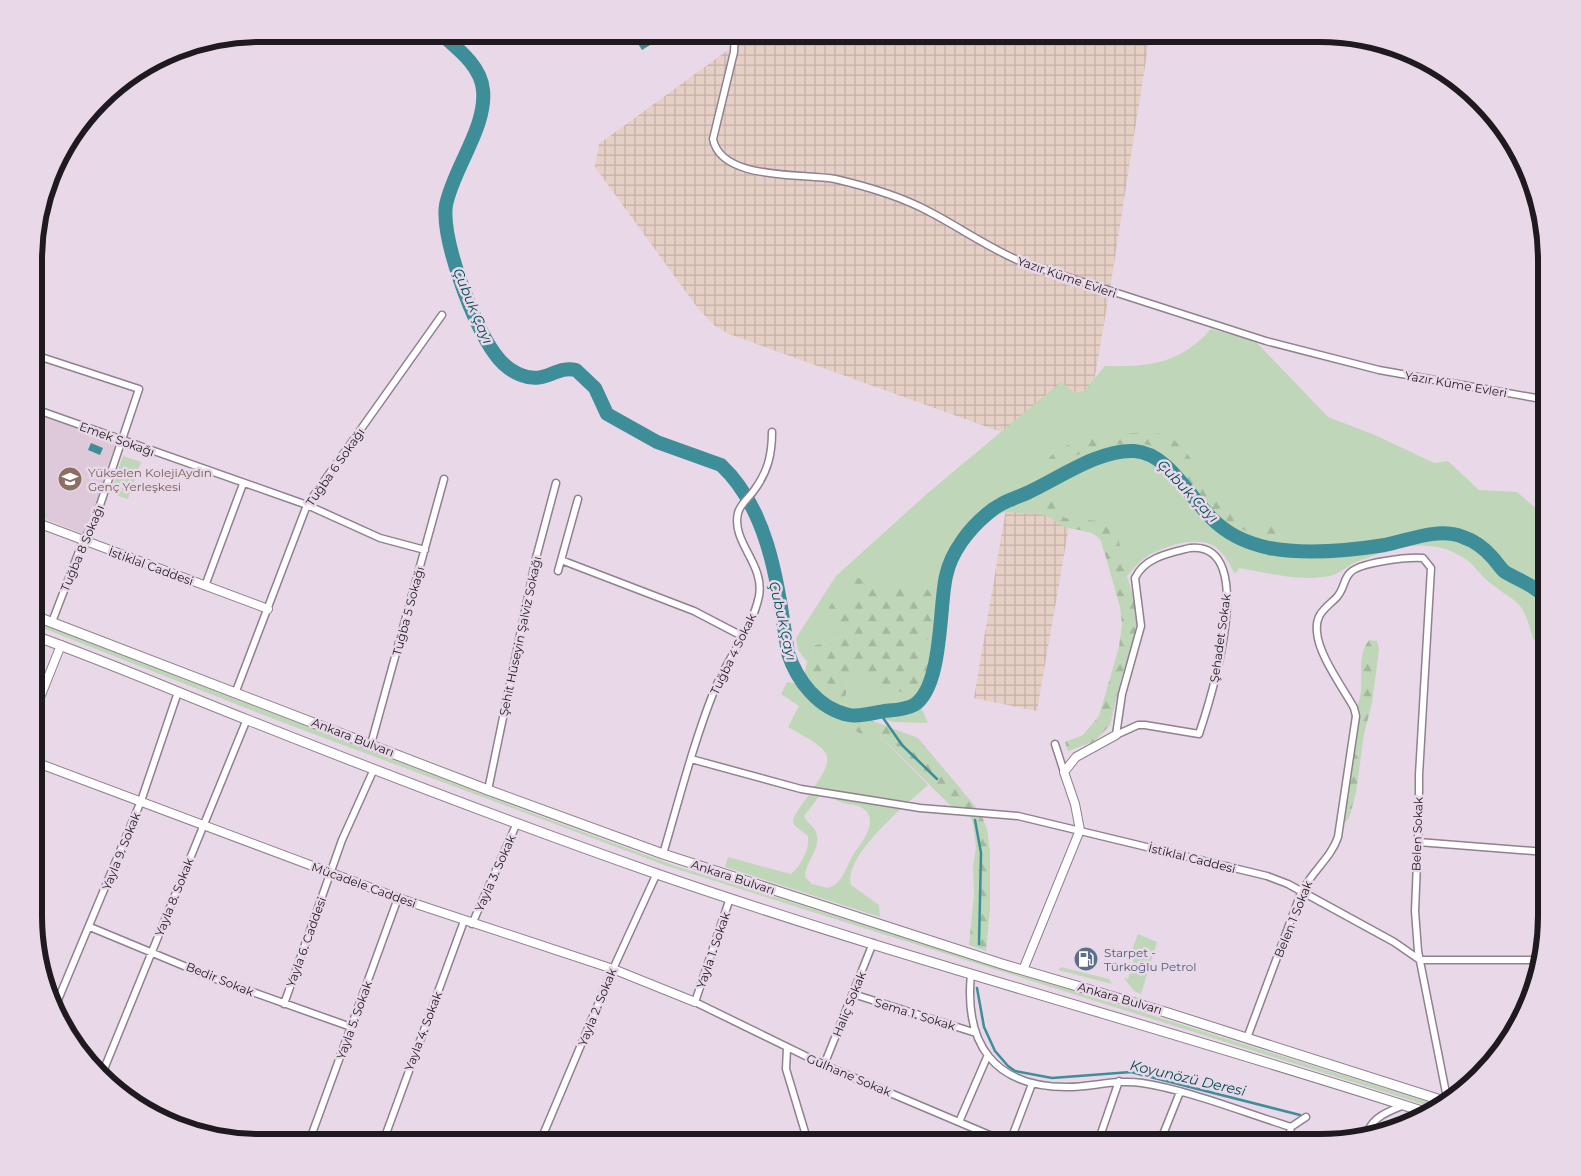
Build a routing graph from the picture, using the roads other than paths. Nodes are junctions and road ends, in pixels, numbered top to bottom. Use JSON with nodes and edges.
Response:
{"nodes":[{"id":1,"x":735,"y":42,"type":"edge"},
{"id":2,"x":442,"y":315,"type":"dead end"},
{"id":3,"x":42,"y":356,"type":"edge"},
{"id":4,"x":1538,"y":398,"type":"edge"},
{"id":5,"x":42,"y":412,"type":"edge"},
{"id":6,"x":772,"y":432,"type":"dead end"},
{"id":7,"x":123,"y":441,"type":"junction"},
{"id":8,"x":444,"y":479,"type":"dead end"},
{"id":9,"x":556,"y":482,"type":"dead end"},
{"id":10,"x":243,"y":484,"type":"junction"},
{"id":11,"x":578,"y":498,"type":"dead end"},
{"id":12,"x":307,"y":505,"type":"junction"},
{"id":13,"x":42,"y":525,"type":"edge"},
{"id":14,"x":83,"y":541,"type":"junction"},
{"id":15,"x":425,"y":550,"type":"junction"},
{"id":16,"x":561,"y":560,"type":"junction"},
{"id":17,"x":1431,"y":568,"type":"joint"},
{"id":18,"x":558,"y":571,"type":"dead end"},
{"id":19,"x":205,"y":586,"type":"junction"},
{"id":20,"x":268,"y":609,"type":"junction"},
{"id":21,"x":42,"y":618,"type":"edge"},
{"id":22,"x":52,"y":622,"type":"junction"},
{"id":23,"x":742,"y":636,"type":"junction"},
{"id":24,"x":42,"y":639,"type":"edge"},
{"id":25,"x":60,"y":645,"type":"junction"},
{"id":26,"x":236,"y":691,"type":"junction"},
{"id":27,"x":42,"y":692,"type":"edge"},
{"id":28,"x":178,"y":692,"type":"junction"},
{"id":29,"x":247,"y":720,"type":"junction"},
{"id":30,"x":1116,"y":735,"type":"junction"},
{"id":31,"x":371,"y":744,"type":"junction"},
{"id":32,"x":1055,"y":744,"type":"dead end"},
{"id":33,"x":691,"y":759,"type":"junction"},
{"id":34,"x":42,"y":765,"type":"edge"},
{"id":35,"x":374,"y":769,"type":"junction"},
{"id":36,"x":1064,"y":772,"type":"junction"},
{"id":37,"x":488,"y":790,"type":"junction"},
{"id":38,"x":141,"y":801,"type":"junction"},
{"id":39,"x":517,"y":823,"type":"junction"},
{"id":40,"x":203,"y":824,"type":"junction"},
{"id":41,"x":1080,"y":830,"type":"junction"},
{"id":42,"x":1418,"y":842,"type":"junction"},
{"id":43,"x":1538,"y":851,"type":"edge"},
{"id":44,"x":664,"y":854,"type":"junction"},
{"id":45,"x":330,"y":873,"type":"junction"},
{"id":46,"x":657,"y":874,"type":"junction"},
{"id":47,"x":1301,"y":893,"type":"junction"},
{"id":48,"x":398,"y":898,"type":"junction"},
{"id":49,"x":730,"y":898,"type":"junction"},
{"id":50,"x":468,"y":922,"type":"junction"},
{"id":51,"x":90,"y":927,"type":"junction"},
{"id":52,"x":873,"y":943,"type":"junction"},
{"id":53,"x":152,"y":952,"type":"junction"},
{"id":54,"x":1420,"y":960,"type":"junction"},
{"id":55,"x":1534,"y":960,"type":"edge"},
{"id":56,"x":613,"y":970,"type":"junction"},
{"id":57,"x":1023,"y":970,"type":"junction"},
{"id":58,"x":971,"y":974,"type":"junction"},
{"id":59,"x":853,"y":994,"type":"junction"},
{"id":60,"x":59,"y":998,"type":"edge"},
{"id":61,"x":695,"y":1002,"type":"junction"},
{"id":62,"x":284,"y":1004,"type":"junction"},
{"id":63,"x":351,"y":1027,"type":"junction"},
{"id":64,"x":976,"y":1033,"type":"junction"},
{"id":65,"x":1247,"y":1038,"type":"junction"},
{"id":66,"x":787,"y":1048,"type":"junction"},
{"id":67,"x":987,"y":1057,"type":"junction"},
{"id":68,"x":824,"y":1065,"type":"junction"},
{"id":69,"x":104,"y":1068,"type":"edge"},
{"id":70,"x":1119,"y":1081,"type":"junction"},
{"id":71,"x":1032,"y":1084,"type":"junction"},
{"id":72,"x":1180,"y":1092,"type":"junction"},
{"id":73,"x":1445,"y":1094,"type":"edge"},
{"id":74,"x":1441,"y":1097,"type":"edge"},
{"id":75,"x":1404,"y":1105,"type":"junction"},
{"id":76,"x":1419,"y":1110,"type":"edge"},
{"id":77,"x":1306,"y":1117,"type":"dead end"},
{"id":78,"x":959,"y":1122,"type":"junction"},
{"id":79,"x":1291,"y":1127,"type":"junction"},
{"id":80,"x":1370,"y":1127,"type":"edge"},
{"id":81,"x":312,"y":1134,"type":"edge"},
{"id":82,"x":386,"y":1134,"type":"edge"},
{"id":83,"x":543,"y":1134,"type":"edge"},
{"id":84,"x":806,"y":1134,"type":"edge"},
{"id":85,"x":987,"y":1134,"type":"edge"},
{"id":86,"x":1013,"y":1134,"type":"edge"},
{"id":87,"x":1101,"y":1134,"type":"edge"},
{"id":88,"x":1163,"y":1134,"type":"edge"},
{"id":89,"x":1290,"y":1134,"type":"edge"}],
"edges":[{"from":1,"to":4,"type":"street","name":"Yazır Küme Evleri"},
{"from":2,"to":12,"type":"street","name":"Tuğba 6 Sokağı"},
{"from":3,"to":7,"type":"street","name":"Tuğba 8 Sokağı"},
{"from":5,"to":7,"type":"street","name":"Emek Sokağı"},
{"from":6,"to":23,"type":"street","name":"Tuğba 4 Sokak"},
{"from":7,"to":10,"type":"street","name":"Emek Sokağı"},
{"from":7,"to":14,"type":"street","name":"Tuğba 8 Sokağı"},
{"from":8,"to":15,"type":"street","name":"Tuğba 5 Sokağı"},
{"from":9,"to":37,"type":"street","name":"Şehit Hüseyin Şalviz Sokağı"},
{"from":10,"to":12,"type":"street","name":"Emek Sokağı"},
{"from":10,"to":19,"type":"street"},
{"from":11,"to":16,"type":"street"},
{"from":12,"to":15,"type":"street","name":"Emek Sokağı"},
{"from":12,"to":20,"type":"street","name":"Tuğba 6 Sokağı"},
{"from":13,"to":14,"type":"street","name":"İstiklal Caddesi"},
{"from":14,"to":19,"type":"street","name":"İstiklal Caddesi"},
{"from":14,"to":22,"type":"street","name":"Tuğba 8 Sokağı"},
{"from":15,"to":31,"type":"street","name":"Tuğba 5 Sokağı"},
{"from":16,"to":18,"type":"street"},
{"from":16,"to":23,"type":"street"},
{"from":17,"to":42,"type":"street","name":"Belen Sokak"},
{"from":17,"to":47,"type":"street","name":"Belen 1 Sokak"},
{"from":19,"to":20,"type":"street","name":"İstiklal Caddesi"},
{"from":20,"to":26,"type":"street","name":"Tuğba 6 Sokağı"},
{"from":21,"to":22,"type":"main road","name":"Ankara Bulvarı"},
{"from":22,"to":26,"type":"main road","name":"Ankara Bulvarı"},
{"from":23,"to":33,"type":"street","name":"Tuğba 4 Sokak"},
{"from":24,"to":25,"type":"main road","name":"Ankara Bulvarı"},
{"from":25,"to":27,"type":"street"},
{"from":25,"to":28,"type":"main road","name":"Ankara Bulvarı"},
{"from":26,"to":31,"type":"main road","name":"Ankara Bulvarı"},
{"from":28,"to":29,"type":"main road","name":"Ankara Bulvarı"},
{"from":28,"to":38,"type":"street","name":"Yayla 9. Sokak"},
{"from":29,"to":35,"type":"main road","name":"Ankara Bulvarı"},
{"from":29,"to":40,"type":"street","name":"Yayla 8. Sokak"},
{"from":30,"to":30,"type":"street","name":"Şehadet Sokak"},
{"from":30,"to":36,"type":"street"},
{"from":31,"to":37,"type":"main road","name":"Ankara Bulvarı"},
{"from":32,"to":36,"type":"street"},
{"from":33,"to":41,"type":"street","name":"İstiklal Caddesi"},
{"from":33,"to":44,"type":"street","name":"Tuğba 4 Sokak"},
{"from":34,"to":38,"type":"street","name":"Mücadele Caddesi"},
{"from":35,"to":39,"type":"main road","name":"Ankara Bulvarı"},
{"from":35,"to":45,"type":"street","name":"Yayla 6. Caddesi"},
{"from":36,"to":41,"type":"street"},
{"from":37,"to":44,"type":"main road","name":"Ankara Bulvarı"},
{"from":38,"to":40,"type":"street","name":"Mücadele Caddesi"},
{"from":38,"to":51,"type":"street","name":"Yayla 9. Sokak"},
{"from":39,"to":46,"type":"main road","name":"Ankara Bulvarı"},
{"from":39,"to":50,"type":"street","name":"Yayla 3. Sokak"},
{"from":40,"to":45,"type":"street","name":"Mücadele Caddesi"},
{"from":40,"to":53,"type":"street","name":"Yayla 8. Sokak"},
{"from":41,"to":47,"type":"street","name":"İstiklal Caddesi"},
{"from":41,"to":57,"type":"street"},
{"from":42,"to":43,"type":"street"},
{"from":42,"to":54,"type":"street","name":"Belen Sokak"},
{"from":44,"to":57,"type":"main road","name":"Ankara Bulvarı"},
{"from":45,"to":48,"type":"street","name":"Mücadele Caddesi"},
{"from":45,"to":62,"type":"street","name":"Yayla 6. Caddesi"},
{"from":46,"to":49,"type":"main road","name":"Ankara Bulvarı"},
{"from":46,"to":56,"type":"street","name":"Yayla 2. Sokak"},
{"from":47,"to":54,"type":"street","name":"İstiklal Caddesi"},
{"from":47,"to":65,"type":"street","name":"Belen 1 Sokak"},
{"from":48,"to":50,"type":"street","name":"Mücadele Caddesi"},
{"from":48,"to":63,"type":"street","name":"Yayla 5. Sokak"},
{"from":49,"to":52,"type":"main road","name":"Ankara Bulvarı"},
{"from":49,"to":61,"type":"street","name":"Yayla 1. Sokak"},
{"from":50,"to":56,"type":"street","name":"Mücadele Caddesi"},
{"from":50,"to":82,"type":"street","name":"Yayla 4. Sokak"},
{"from":51,"to":53,"type":"street","name":"Bedir Sokak"},
{"from":51,"to":60,"type":"street","name":"Yayla 9. Sokak"},
{"from":52,"to":58,"type":"main road","name":"Ankara Bulvarı"},
{"from":52,"to":59,"type":"street","name":"Haliç Sokak"},
{"from":53,"to":62,"type":"street","name":"Bedir Sokak"},
{"from":53,"to":69,"type":"street","name":"Yayla 8. Sokak"},
{"from":54,"to":55,"type":"street"},
{"from":54,"to":73,"type":"street","name":"Belen Sokak"},
{"from":56,"to":61,"type":"street","name":"Mücadele Caddesi"},
{"from":56,"to":83,"type":"street","name":"Yayla 2. Sokak"},
{"from":57,"to":65,"type":"main road","name":"Ankara Bulvarı"},
{"from":58,"to":64,"type":"street","name":"Sema 1. Sokak"},
{"from":58,"to":75,"type":"main road","name":"Ankara Bulvarı"},
{"from":59,"to":64,"type":"street","name":"Sema 1. Sokak"},
{"from":59,"to":68,"type":"street","name":"Haliç Sokak"},
{"from":61,"to":66,"type":"street","name":"Gülhane Sokak"},
{"from":62,"to":63,"type":"street","name":"Bedir Sokak"},
{"from":63,"to":81,"type":"street","name":"Yayla 5. Sokak"},
{"from":64,"to":67,"type":"street","name":"Sema 1. Sokak"},
{"from":65,"to":74,"type":"main road","name":"Ankara Bulvarı"},
{"from":66,"to":68,"type":"street","name":"Gülhane Sokak"},
{"from":66,"to":84,"type":"street"},
{"from":67,"to":71,"type":"street","name":"Sema 1. Sokak"},
{"from":67,"to":78,"type":"street"},
{"from":68,"to":78,"type":"street","name":"Gülhane Sokak"},
{"from":70,"to":71,"type":"street","name":"Sema 1. Sokak"},
{"from":70,"to":72,"type":"street","name":"Sema 1. Sokak"},
{"from":70,"to":87,"type":"street"},
{"from":71,"to":86,"type":"street"},
{"from":72,"to":79,"type":"street","name":"Sema 1. Sokak"},
{"from":72,"to":88,"type":"street"},
{"from":75,"to":76,"type":"main road","name":"Ankara Bulvarı"},
{"from":75,"to":80,"type":"street"},
{"from":77,"to":79,"type":"street"},
{"from":78,"to":85,"type":"street","name":"Gülhane Sokak"},
{"from":79,"to":89,"type":"street"}]}
